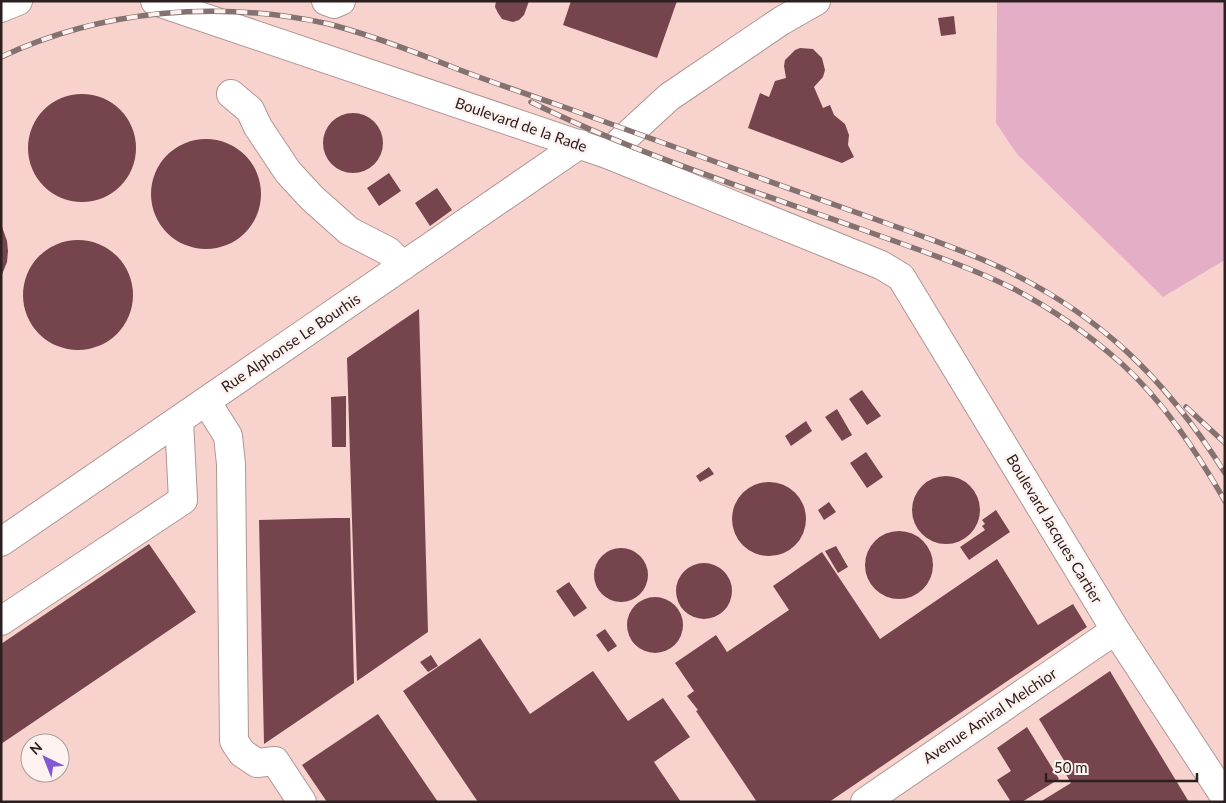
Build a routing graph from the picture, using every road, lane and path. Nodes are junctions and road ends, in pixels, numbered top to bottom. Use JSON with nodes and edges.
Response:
{"nodes":[{"id":1,"x":18,"y":1,"type":"edge"},
{"id":2,"x":326,"y":1,"type":"edge"},
{"id":3,"x":341,"y":1,"type":"edge"},
{"id":4,"x":816,"y":1,"type":"edge"},
{"id":5,"x":158,"y":2,"type":"edge"},
{"id":6,"x":1,"y":8,"type":"edge"},
{"id":7,"x":231,"y":94,"type":"dead end"},
{"id":8,"x":580,"y":144,"type":"junction"},
{"id":9,"x":606,"y":154,"type":"junction"},
{"id":10,"x":881,"y":264,"type":"joint"},
{"id":11,"x":403,"y":266,"type":"junction"},
{"id":12,"x":206,"y":401,"type":"junction"},
{"id":13,"x":179,"y":420,"type":"junction"},
{"id":14,"x":1,"y":542,"type":"edge"},
{"id":15,"x":1,"y":621,"type":"edge"},
{"id":16,"x":1116,"y":631,"type":"junction"},
{"id":17,"x":1225,"y":797,"type":"edge"},
{"id":18,"x":302,"y":802,"type":"edge"},
{"id":19,"x":865,"y":802,"type":"edge"}],
"edges":[{"from":1,"to":6,"type":"street"},
{"from":2,"to":3,"type":"street"},
{"from":4,"to":9,"type":"street"},
{"from":5,"to":8,"type":"street","name":"Boulevard de la Rade"},
{"from":7,"to":11,"type":"street"},
{"from":8,"to":9,"type":"street","name":"Boulevard de la Rade"},
{"from":8,"to":11,"type":"street","name":"Rue Alphonse Le Bourhis"},
{"from":9,"to":10,"type":"street","name":"Boulevard de la Rade"},
{"from":10,"to":16,"type":"street","name":"Boulevard Jacques Cartier"},
{"from":11,"to":12,"type":"street","name":"Rue Alphonse Le Bourhis"},
{"from":12,"to":13,"type":"street","name":"Rue Alphonse Le Bourhis"},
{"from":12,"to":18,"type":"street"},
{"from":13,"to":14,"type":"street","name":"Rue Alphonse Le Bourhis"},
{"from":13,"to":15,"type":"street"},
{"from":16,"to":17,"type":"street","name":"Boulevard Jacques Cartier"},
{"from":16,"to":19,"type":"street","name":"Avenue Amiral Melchior"}]}
